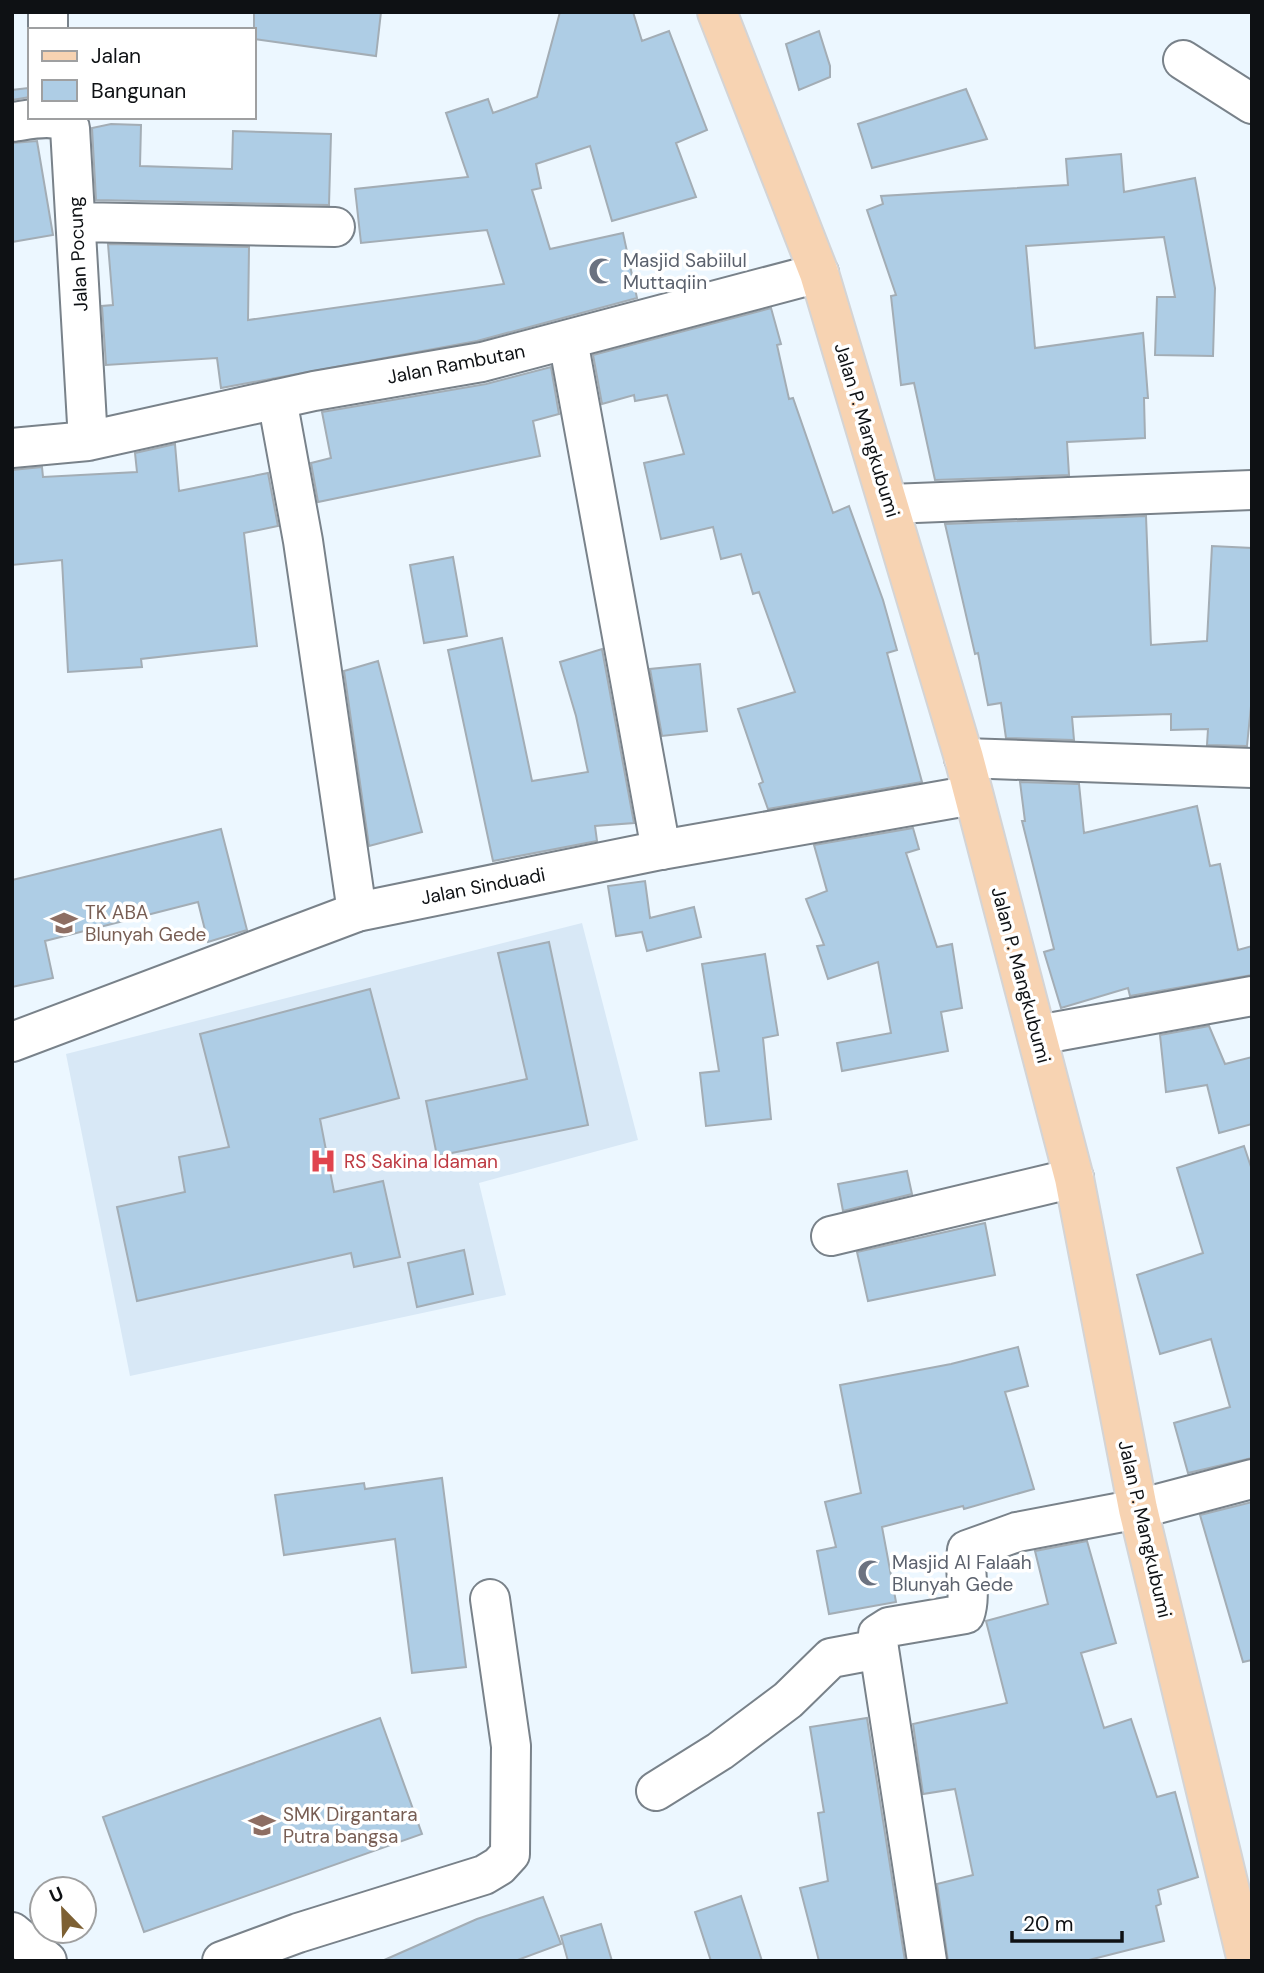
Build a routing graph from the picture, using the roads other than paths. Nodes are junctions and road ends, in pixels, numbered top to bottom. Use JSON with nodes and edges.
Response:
{"nodes":[{"id":1,"x":717,"y":12,"type":"edge"},
{"id":2,"x":1184,"y":60,"type":"dead end"},
{"id":3,"x":1252,"y":104,"type":"edge"},
{"id":4,"x":41,"y":119,"type":"edge"},
{"id":5,"x":54,"y":119,"type":"edge"},
{"id":6,"x":12,"y":122,"type":"edge"},
{"id":7,"x":77,"y":222,"type":"junction"},
{"id":8,"x":335,"y":227,"type":"dead end"},
{"id":9,"x":820,"y":273,"type":"junction"},
{"id":10,"x":568,"y":340,"type":"junction"},
{"id":11,"x":276,"y":399,"type":"junction"},
{"id":12,"x":88,"y":440,"type":"junction"},
{"id":13,"x":12,"y":448,"type":"edge"},
{"id":14,"x":1252,"y":490,"type":"edge"},
{"id":15,"x":890,"y":504,"type":"junction"},
{"id":16,"x":964,"y":758,"type":"junction"},
{"id":17,"x":1252,"y":768,"type":"edge"},
{"id":18,"x":972,"y":795,"type":"junction"},
{"id":19,"x":661,"y":850,"type":"junction"},
{"id":20,"x":357,"y":912,"type":"junction"},
{"id":21,"x":1252,"y":996,"type":"edge"},
{"id":22,"x":1038,"y":1035,"type":"junction"},
{"id":23,"x":12,"y":1042,"type":"edge"},
{"id":24,"x":1074,"y":1178,"type":"junction"},
{"id":25,"x":831,"y":1236,"type":"dead end"},
{"id":26,"x":1252,"y":1479,"type":"edge"},
{"id":27,"x":1138,"y":1509,"type":"junction"},
{"id":28,"x":491,"y":1599,"type":"dead end"},
{"id":29,"x":879,"y":1649,"type":"junction"},
{"id":30,"x":656,"y":1791,"type":"dead end"},
{"id":31,"x":12,"y":1932,"type":"edge"},
{"id":32,"x":47,"y":1961,"type":"edge"},
{"id":33,"x":222,"y":1961,"type":"edge"},
{"id":34,"x":927,"y":1961,"type":"edge"},
{"id":35,"x":1247,"y":1961,"type":"edge"}],
"edges":[{"from":1,"to":9,"type":"main road","name":"Jalan P. Mangkubumi"},
{"from":2,"to":3,"type":"street"},
{"from":4,"to":6,"type":"street","name":"Jalan Pocung"},
{"from":5,"to":7,"type":"street","name":"Jalan Pocung"},
{"from":7,"to":8,"type":"street"},
{"from":7,"to":12,"type":"street","name":"Jalan Pocung"},
{"from":9,"to":10,"type":"street","name":"Jalan Rambutan"},
{"from":9,"to":15,"type":"main road","name":"Jalan P. Mangkubumi"},
{"from":10,"to":11,"type":"street","name":"Jalan Rambutan"},
{"from":10,"to":19,"type":"street"},
{"from":11,"to":12,"type":"street","name":"Jalan Rambutan"},
{"from":11,"to":20,"type":"street"},
{"from":12,"to":13,"type":"street","name":"Jalan Rambutan"},
{"from":14,"to":15,"type":"street"},
{"from":15,"to":16,"type":"main road","name":"Jalan P. Mangkubumi"},
{"from":16,"to":17,"type":"street"},
{"from":16,"to":18,"type":"main road","name":"Jalan P. Mangkubumi"},
{"from":18,"to":19,"type":"street","name":"Jalan Sinduadi"},
{"from":18,"to":22,"type":"main road","name":"Jalan P. Mangkubumi"},
{"from":19,"to":20,"type":"street","name":"Jalan Sinduadi"},
{"from":20,"to":23,"type":"street","name":"Jalan Sinduadi"},
{"from":21,"to":22,"type":"street"},
{"from":22,"to":24,"type":"main road","name":"Jalan P. Mangkubumi"},
{"from":24,"to":25,"type":"street"},
{"from":24,"to":27,"type":"main road","name":"Jalan P. Mangkubumi"},
{"from":26,"to":27,"type":"street"},
{"from":27,"to":29,"type":"street"},
{"from":27,"to":35,"type":"main road","name":"Jalan P. Mangkubumi"},
{"from":28,"to":33,"type":"street"},
{"from":29,"to":30,"type":"street"},
{"from":29,"to":34,"type":"street"},
{"from":31,"to":32,"type":"street"}]}
